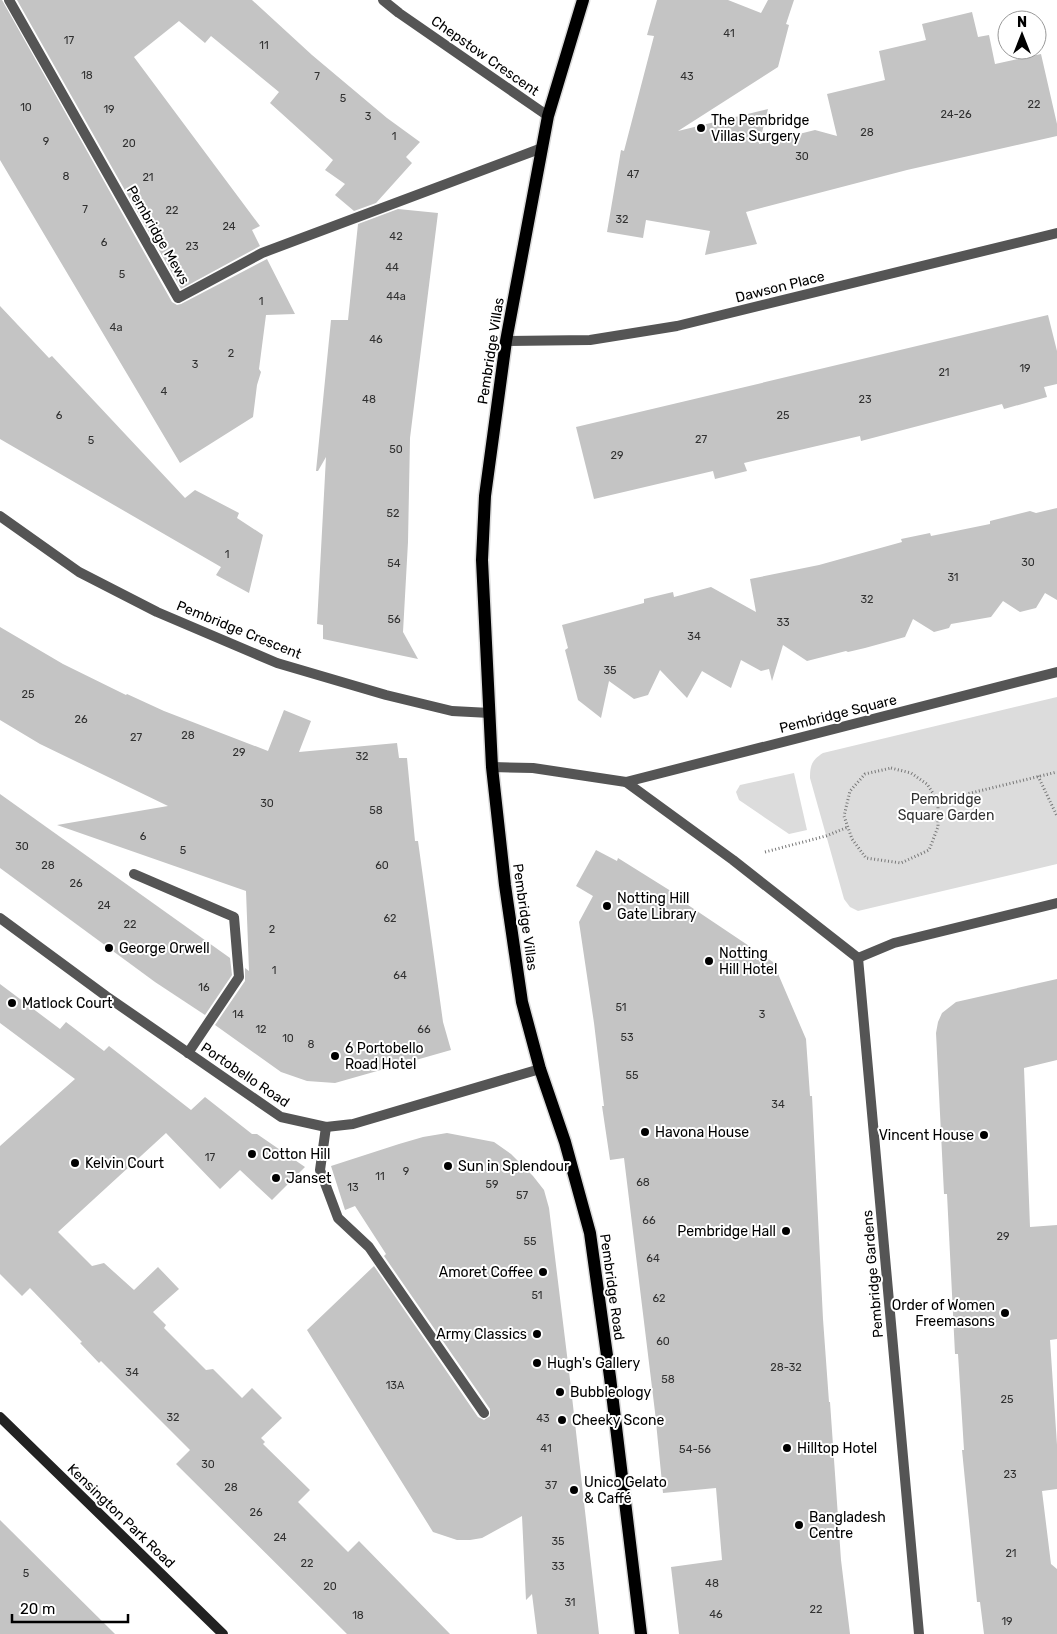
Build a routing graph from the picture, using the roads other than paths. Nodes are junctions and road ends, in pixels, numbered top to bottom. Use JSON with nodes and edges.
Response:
{"nodes":[{"id":1,"x":9,"y":0,"type":"edge"},
{"id":2,"x":383,"y":0,"type":"edge"},
{"id":3,"x":583,"y":0,"type":"edge"},
{"id":4,"x":548,"y":116,"type":"junction"},
{"id":5,"x":542,"y":148,"type":"junction"},
{"id":6,"x":1057,"y":233,"type":"edge"},
{"id":7,"x":506,"y":341,"type":"junction"},
{"id":8,"x":0,"y":516,"type":"edge"},
{"id":9,"x":1057,"y":672,"type":"edge"},
{"id":10,"x":490,"y":713,"type":"junction"},
{"id":11,"x":492,"y":767,"type":"junction"},
{"id":12,"x":626,"y":782,"type":"junction"},
{"id":13,"x":134,"y":874,"type":"dead end"},
{"id":14,"x":1057,"y":903,"type":"edge"},
{"id":15,"x":0,"y":918,"type":"edge"},
{"id":16,"x":858,"y":958,"type":"junction"},
{"id":17,"x":188,"y":1053,"type":"junction"},
{"id":18,"x":540,"y":1068,"type":"junction"},
{"id":19,"x":326,"y":1127,"type":"junction"},
{"id":20,"x":484,"y":1413,"type":"dead end"},
{"id":21,"x":0,"y":1417,"type":"edge"},
{"id":22,"x":224,"y":1634,"type":"edge"},
{"id":23,"x":641,"y":1634,"type":"edge"},
{"id":24,"x":919,"y":1634,"type":"edge"}],
"edges":[{"from":1,"to":5,"type":"street","name":"Pembridge Mews"},
{"from":2,"to":4,"type":"street","name":"Chepstow Crescent"},
{"from":3,"to":4,"type":"main road","name":"Pembridge Villas"},
{"from":4,"to":5,"type":"main road","name":"Pembridge Villas"},
{"from":5,"to":7,"type":"main road","name":"Pembridge Villas"},
{"from":6,"to":7,"type":"street","name":"Dawson Place"},
{"from":7,"to":10,"type":"main road","name":"Pembridge Villas"},
{"from":8,"to":10,"type":"street","name":"Pembridge Crescent"},
{"from":9,"to":12,"type":"street","name":"Pembridge Square"},
{"from":10,"to":11,"type":"main road"},
{"from":11,"to":12,"type":"street","name":"Pembridge Square"},
{"from":11,"to":18,"type":"main road","name":"Pembridge Villas"},
{"from":12,"to":16,"type":"street","name":"Pembridge Square"},
{"from":13,"to":17,"type":"street"},
{"from":14,"to":16,"type":"street"},
{"from":15,"to":17,"type":"street","name":"Portobello Road"},
{"from":16,"to":24,"type":"street","name":"Pembridge Gardens"},
{"from":17,"to":19,"type":"street","name":"Portobello Road"},
{"from":18,"to":19,"type":"street","name":"Portobello Road"},
{"from":18,"to":23,"type":"main road","name":"Pembridge Road"},
{"from":19,"to":20,"type":"street"},
{"from":21,"to":22,"type":"main road","name":"Kensington Park Road"}]}
